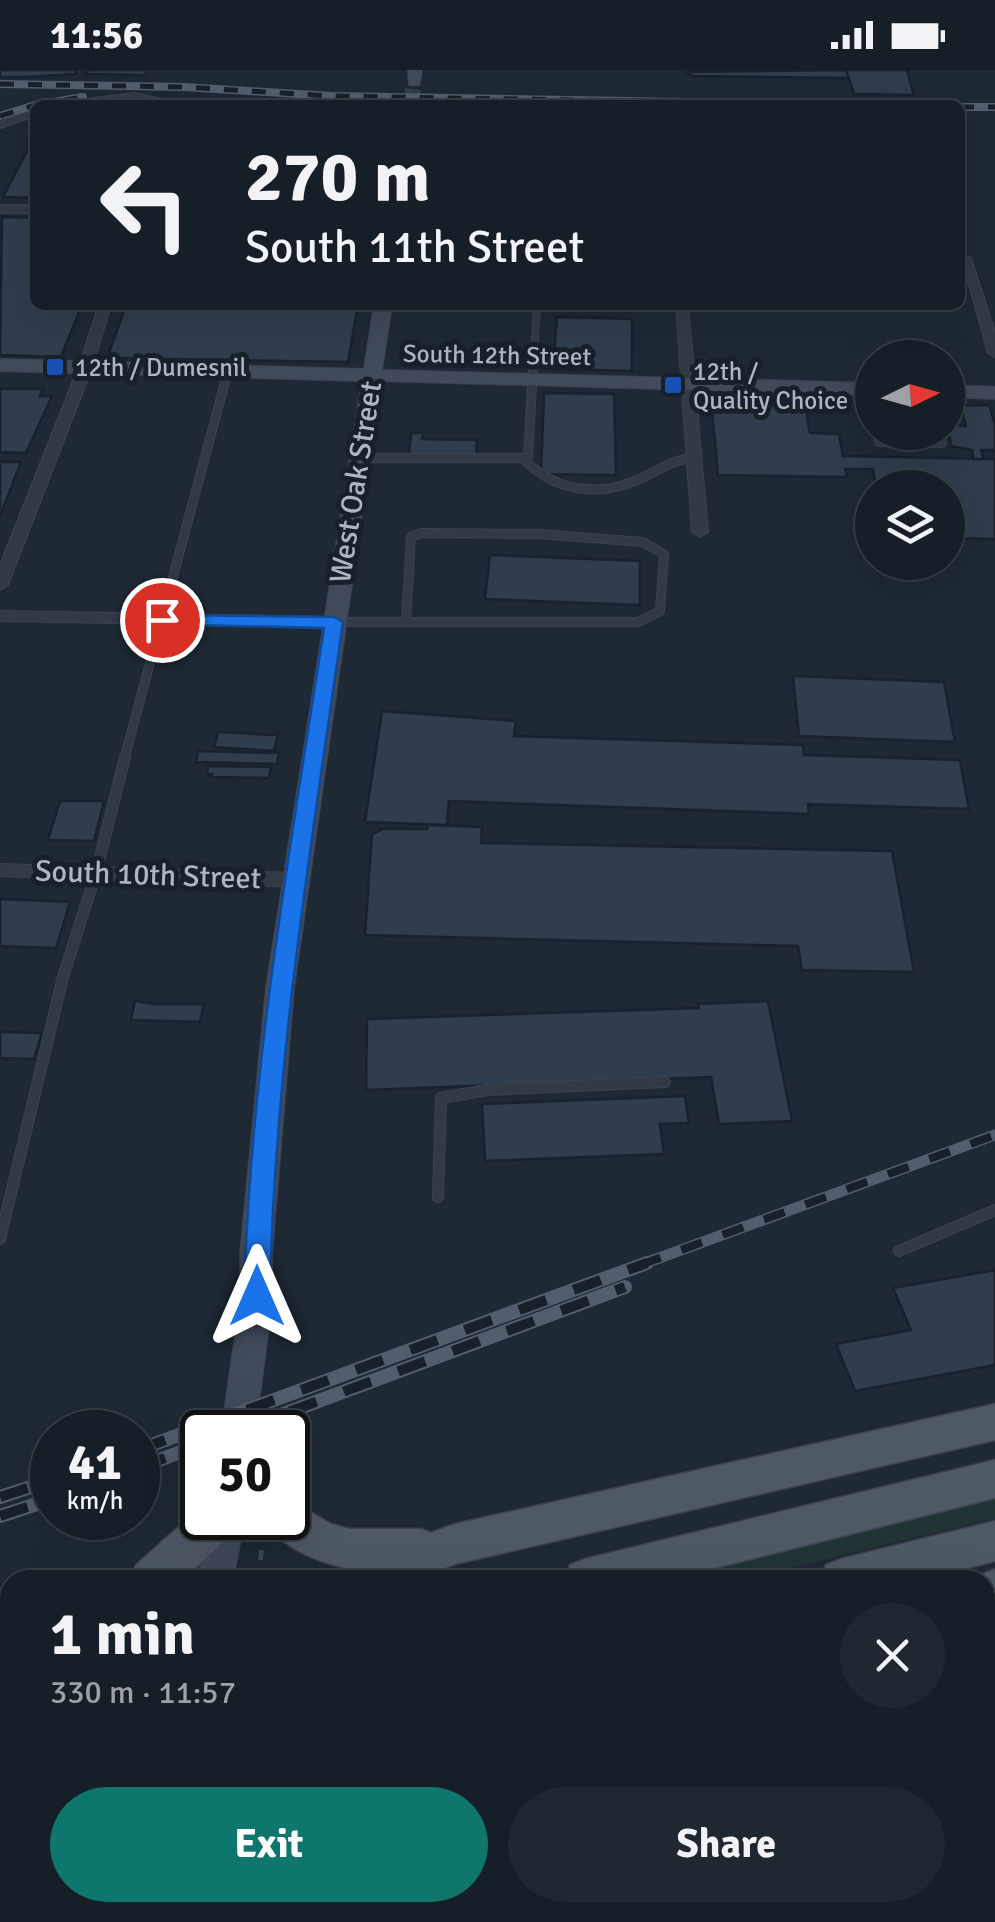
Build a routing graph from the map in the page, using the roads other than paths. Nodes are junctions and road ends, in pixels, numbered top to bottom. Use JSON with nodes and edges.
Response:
{"nodes":[{"id":1,"x":103,"y":100,"type":"edge"},
{"id":2,"x":162,"y":100,"type":"edge"},
{"id":3,"x":30,"y":115,"type":"edge"},
{"id":4,"x":0,"y":125,"type":"edge"},
{"id":5,"x":0,"y":208,"type":"edge"},
{"id":6,"x":30,"y":209,"type":"edge"},
{"id":7,"x":965,"y":258,"type":"dead end"},
{"id":8,"x":103,"y":310,"type":"edge"},
{"id":9,"x":382,"y":310,"type":"edge"},
{"id":10,"x":537,"y":310,"type":"edge"},
{"id":11,"x":682,"y":310,"type":"edge"},
{"id":12,"x":995,"y":353,"type":"edge"},
{"id":13,"x":0,"y":365,"type":"edge"},
{"id":14,"x":85,"y":368,"type":"junction"},
{"id":15,"x":228,"y":371,"type":"junction"},
{"id":16,"x":372,"y":377,"type":"junction"},
{"id":17,"x":532,"y":381,"type":"junction"},
{"id":18,"x":688,"y":385,"type":"junction"},
{"id":19,"x":965,"y":392,"type":"edge"},
{"id":20,"x":855,"y":393,"type":"edge"},
{"id":21,"x":995,"y":393,"type":"edge"},
{"id":22,"x":359,"y":458,"type":"junction"},
{"id":23,"x":523,"y":458,"type":"junction"},
{"id":24,"x":694,"y":458,"type":"junction"},
{"id":25,"x":700,"y":532,"type":"dead end"},
{"id":26,"x":0,"y":585,"type":"edge"},
{"id":27,"x":0,"y":616,"type":"edge"},
{"id":28,"x":162,"y":620,"type":"junction"},
{"id":29,"x":334,"y":622,"type":"junction"},
{"id":30,"x":406,"y":622,"type":"junction"},
{"id":31,"x":0,"y":870,"type":"edge"},
{"id":32,"x":96,"y":873,"type":"junction"},
{"id":33,"x":296,"y":880,"type":"junction"},
{"id":34,"x":665,"y":1082,"type":"dead end"},
{"id":35,"x":438,"y":1197,"type":"dead end"},
{"id":36,"x":995,"y":1210,"type":"edge"},
{"id":37,"x":0,"y":1238,"type":"edge"},
{"id":38,"x":899,"y":1251,"type":"dead end"},
{"id":39,"x":241,"y":1410,"type":"edge"},
{"id":40,"x":995,"y":1422,"type":"edge"},
{"id":41,"x":995,"y":1480,"type":"edge"},
{"id":42,"x":310,"y":1536,"type":"edge"},
{"id":43,"x":195,"y":1540,"type":"edge"},
{"id":44,"x":223,"y":1540,"type":"edge"},
{"id":45,"x":995,"y":1541,"type":"edge"},
{"id":46,"x":455,"y":1544,"type":"junction"},
{"id":47,"x":162,"y":1570,"type":"edge"},
{"id":48,"x":217,"y":1570,"type":"edge"},
{"id":49,"x":395,"y":1570,"type":"edge"},
{"id":50,"x":626,"y":1570,"type":"edge"},
{"id":51,"x":880,"y":1570,"type":"edge"}],
"edges":[{"from":1,"to":2,"type":"lane"},
{"from":3,"to":4,"type":"lane"},
{"from":5,"to":6,"type":"street"},
{"from":7,"to":12,"type":"street"},
{"from":8,"to":14,"type":"street"},
{"from":9,"to":16,"type":"main road","name":"West Oak Street"},
{"from":10,"to":17,"type":"lane"},
{"from":11,"to":18,"type":"street"},
{"from":13,"to":14,"type":"main road","name":"South 12th Street"},
{"from":14,"to":15,"type":"main road","name":"South 12th Street"},
{"from":14,"to":26,"type":"street"},
{"from":15,"to":16,"type":"main road","name":"South 12th Street"},
{"from":15,"to":28,"type":"lane"},
{"from":16,"to":17,"type":"main road","name":"South 12th Street"},
{"from":16,"to":22,"type":"main road","name":"West Oak Street"},
{"from":17,"to":18,"type":"main road","name":"South 12th Street"},
{"from":17,"to":23,"type":"lane"},
{"from":18,"to":20,"type":"main road","name":"South 12th Street"},
{"from":18,"to":24,"type":"street"},
{"from":19,"to":21,"type":"main road"},
{"from":22,"to":23,"type":"lane"},
{"from":22,"to":29,"type":"main road","name":"West Oak Street"},
{"from":23,"to":24,"type":"lane"},
{"from":24,"to":25,"type":"street"},
{"from":27,"to":28,"type":"street"},
{"from":28,"to":29,"type":"street"},
{"from":28,"to":32,"type":"lane"},
{"from":29,"to":30,"type":"lane"},
{"from":29,"to":33,"type":"main road","name":"West Oak Street"},
{"from":30,"to":30,"type":"lane"},
{"from":31,"to":32,"type":"street","name":"South 10th Street"},
{"from":32,"to":33,"type":"street","name":"South 10th Street"},
{"from":32,"to":37,"type":"lane"},
{"from":33,"to":39,"type":"main road","name":"West Oak Street"},
{"from":34,"to":35,"type":"lane"},
{"from":36,"to":38,"type":"lane"},
{"from":40,"to":46,"type":"main road"},
{"from":41,"to":50,"type":"main road"},
{"from":42,"to":46,"type":"main road"},
{"from":43,"to":47,"type":"main road"},
{"from":44,"to":48,"type":"main road"},
{"from":45,"to":51,"type":"main road"},
{"from":46,"to":49,"type":"main road"}]}
